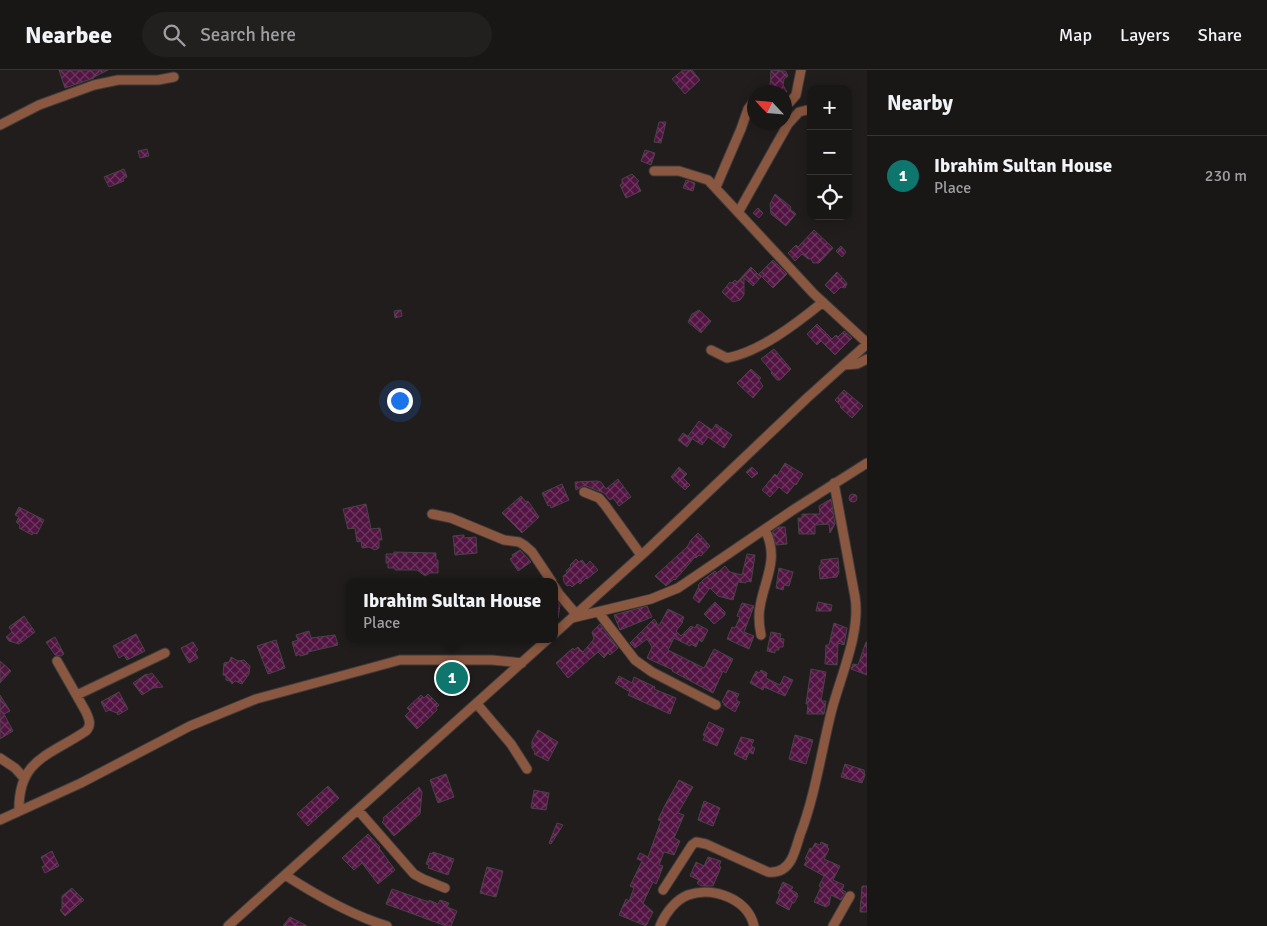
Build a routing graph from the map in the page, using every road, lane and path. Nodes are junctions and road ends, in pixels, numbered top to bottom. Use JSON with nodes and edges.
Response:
{"nodes":[{"id":1,"x":801,"y":70,"type":"edge"},
{"id":2,"x":174,"y":77,"type":"dead end"},
{"id":3,"x":792,"y":100,"type":"edge"},
{"id":4,"x":807,"y":109,"type":"edge"},
{"id":5,"x":747,"y":112,"type":"edge"},
{"id":6,"x":0,"y":125,"type":"edge"},
{"id":7,"x":654,"y":171,"type":"dead end"},
{"id":8,"x":716,"y":187,"type":"junction"},
{"id":9,"x":739,"y":212,"type":"junction"},
{"id":10,"x":823,"y":302,"type":"junction"},
{"id":11,"x":867,"y":344,"type":"edge"},
{"id":12,"x":711,"y":350,"type":"dead end"},
{"id":13,"x":867,"y":359,"type":"edge"},
{"id":14,"x":844,"y":365,"type":"junction"},
{"id":15,"x":867,"y":463,"type":"edge"},
{"id":16,"x":834,"y":483,"type":"junction"},
{"id":17,"x":584,"y":492,"type":"dead end"},
{"id":18,"x":432,"y":514,"type":"dead end"},
{"id":19,"x":765,"y":530,"type":"junction"},
{"id":20,"x":641,"y":555,"type":"junction"},
{"id":21,"x":549,"y":578,"type":"edge"},
{"id":22,"x":558,"y":592,"type":"edge"},
{"id":23,"x":600,"y":612,"type":"junction"},
{"id":24,"x":574,"y":616,"type":"junction"},
{"id":25,"x":558,"y":630,"type":"edge"},
{"id":26,"x":762,"y":635,"type":"dead end"},
{"id":27,"x":544,"y":643,"type":"edge"},
{"id":28,"x":165,"y":653,"type":"dead end"},
{"id":29,"x":57,"y":661,"type":"dead end"},
{"id":30,"x":522,"y":663,"type":"junction"},
{"id":31,"x":77,"y":695,"type":"junction"},
{"id":32,"x":477,"y":704,"type":"junction"},
{"id":33,"x":716,"y":705,"type":"dead end"},
{"id":34,"x":0,"y":758,"type":"edge"},
{"id":35,"x":527,"y":769,"type":"dead end"},
{"id":36,"x":24,"y":778,"type":"junction"},
{"id":37,"x":358,"y":810,"type":"junction"},
{"id":38,"x":19,"y":811,"type":"junction"},
{"id":39,"x":0,"y":820,"type":"edge"},
{"id":40,"x":285,"y":875,"type":"junction"},
{"id":41,"x":445,"y":888,"type":"dead end"},
{"id":42,"x":663,"y":890,"type":"dead end"},
{"id":43,"x":850,"y":896,"type":"dead end"},
{"id":44,"x":228,"y":926,"type":"edge"},
{"id":45,"x":387,"y":926,"type":"edge"},
{"id":46,"x":660,"y":926,"type":"edge"},
{"id":47,"x":754,"y":926,"type":"edge"},
{"id":48,"x":833,"y":926,"type":"edge"}],
"edges":[{"from":1,"to":3,"type":"street"},
{"from":2,"to":6,"type":"street"},
{"from":4,"to":9,"type":"street"},
{"from":5,"to":8,"type":"street"},
{"from":7,"to":8,"type":"street"},
{"from":8,"to":9,"type":"street"},
{"from":9,"to":10,"type":"street"},
{"from":10,"to":11,"type":"street"},
{"from":10,"to":12,"type":"street"},
{"from":11,"to":14,"type":"street"},
{"from":13,"to":14,"type":"street"},
{"from":14,"to":20,"type":"street"},
{"from":15,"to":16,"type":"street"},
{"from":16,"to":19,"type":"street"},
{"from":16,"to":42,"type":"street"},
{"from":17,"to":20,"type":"street"},
{"from":18,"to":21,"type":"street"},
{"from":19,"to":23,"type":"street"},
{"from":19,"to":26,"type":"street"},
{"from":20,"to":24,"type":"street"},
{"from":22,"to":24,"type":"street"},
{"from":23,"to":24,"type":"street"},
{"from":23,"to":33,"type":"street"},
{"from":24,"to":25,"type":"street"},
{"from":27,"to":30,"type":"street"},
{"from":28,"to":31,"type":"street"},
{"from":29,"to":31,"type":"street"},
{"from":30,"to":32,"type":"street"},
{"from":30,"to":38,"type":"street"},
{"from":31,"to":36,"type":"street"},
{"from":32,"to":35,"type":"street"},
{"from":32,"to":37,"type":"street"},
{"from":34,"to":36,"type":"street"},
{"from":36,"to":38,"type":"street"},
{"from":37,"to":40,"type":"street"},
{"from":37,"to":41,"type":"street"},
{"from":38,"to":39,"type":"street"},
{"from":40,"to":44,"type":"street"},
{"from":40,"to":45,"type":"street"},
{"from":43,"to":48,"type":"street"},
{"from":46,"to":47,"type":"street"}]}
